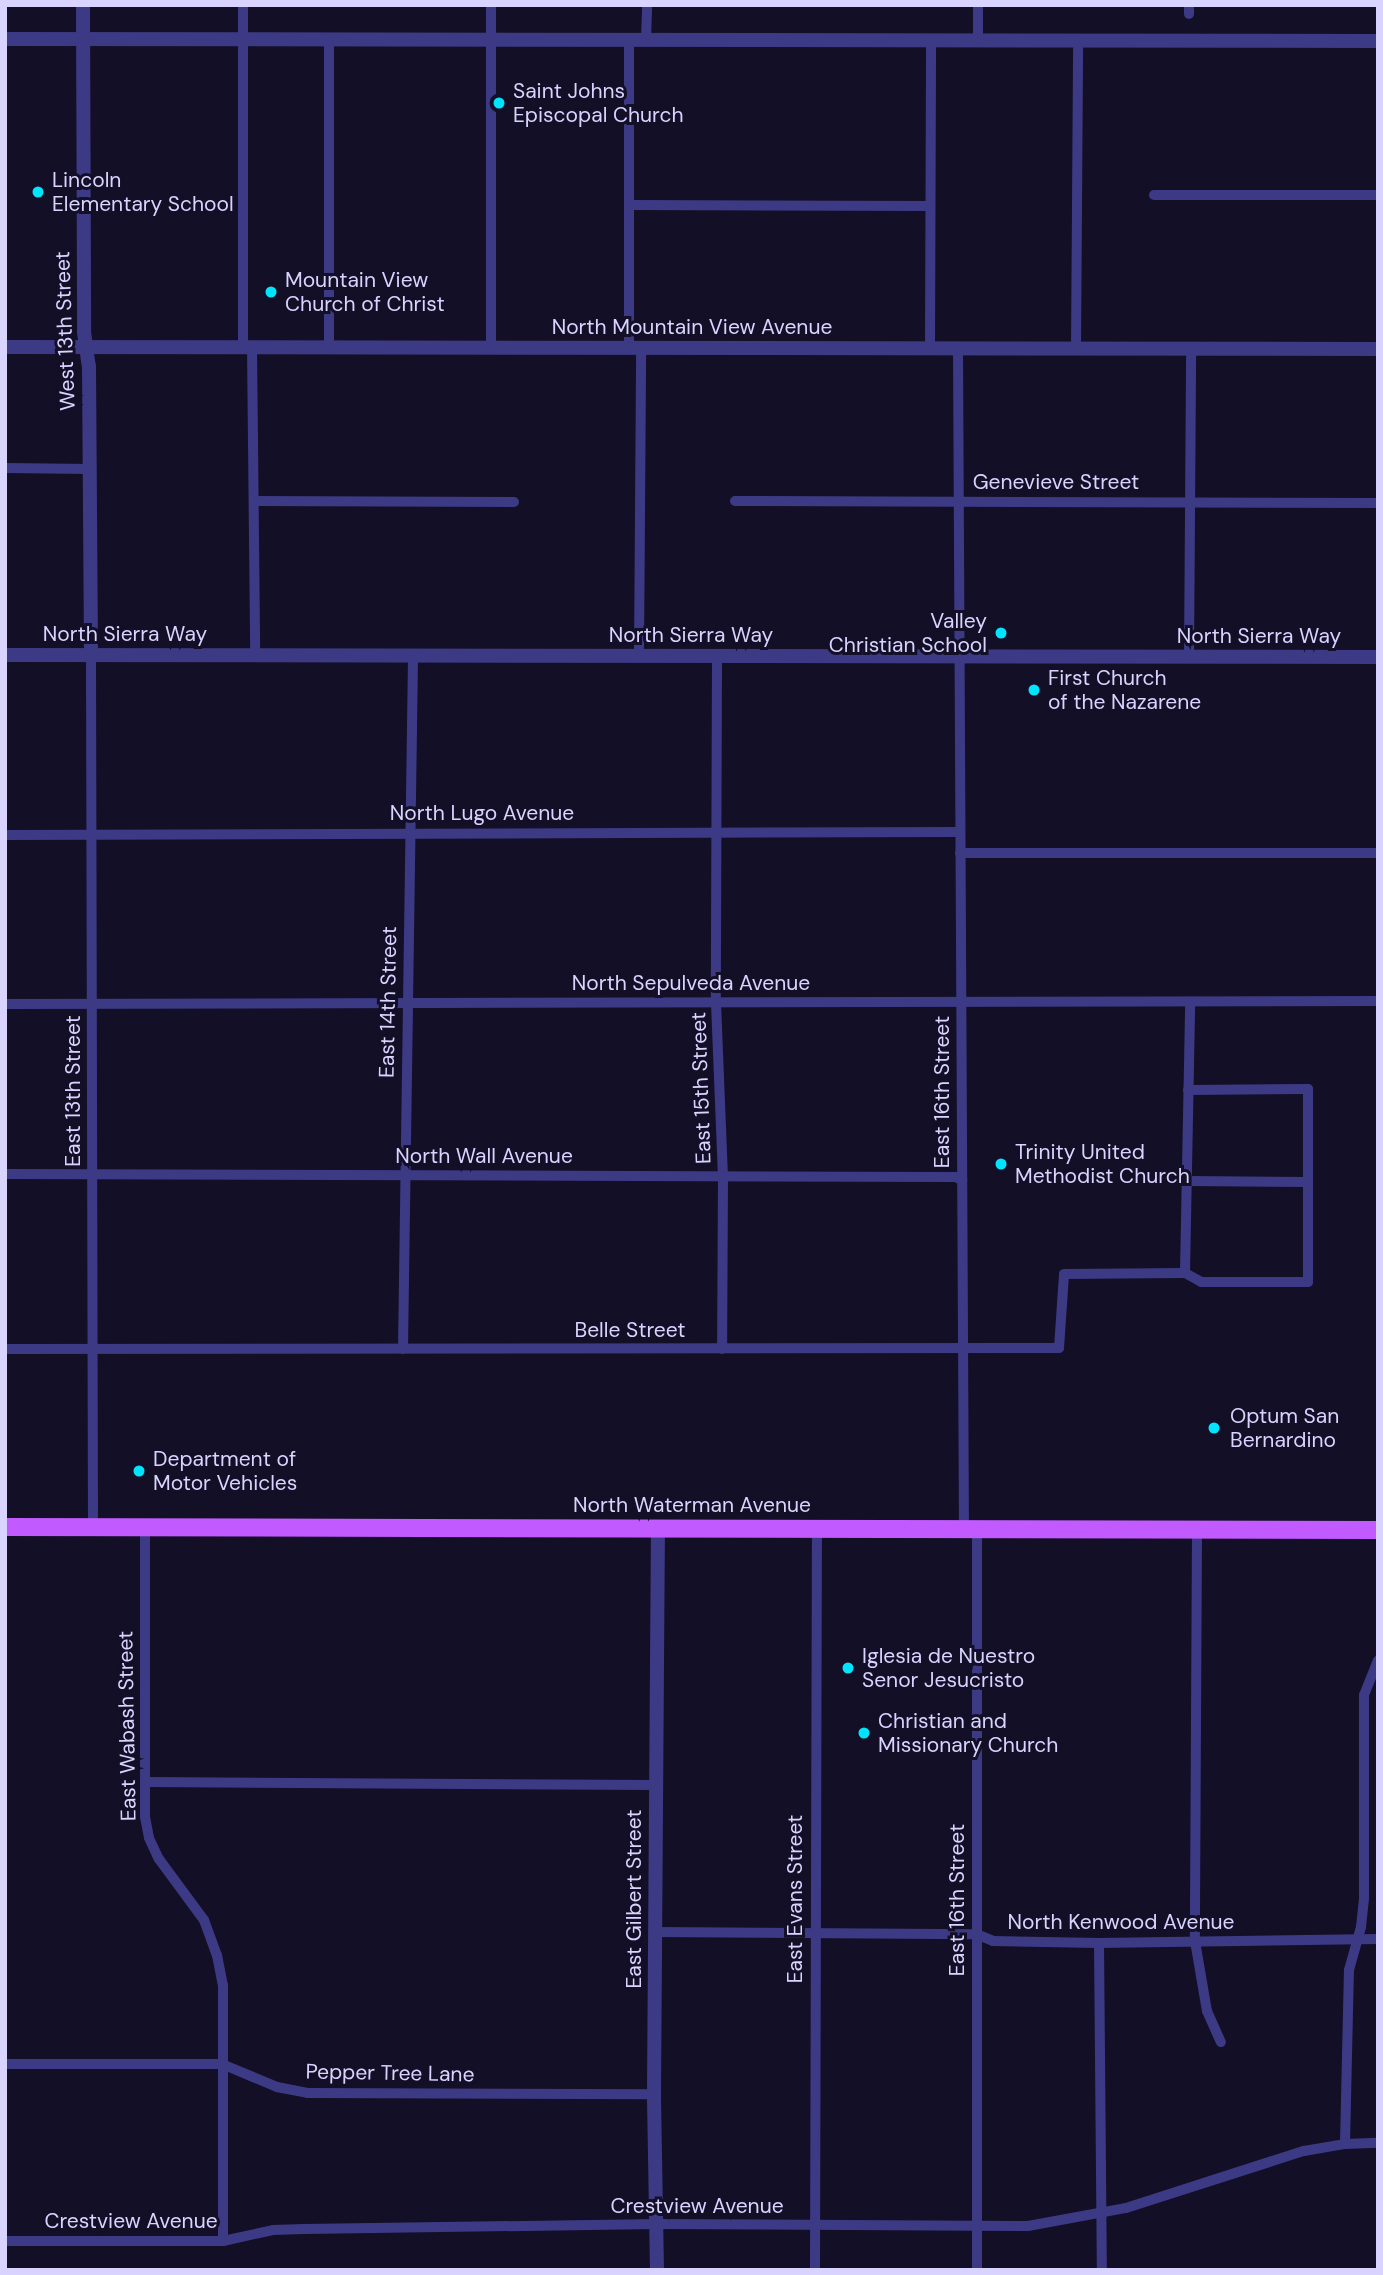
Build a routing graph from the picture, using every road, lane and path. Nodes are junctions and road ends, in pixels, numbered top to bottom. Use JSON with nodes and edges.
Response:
{"nodes":[{"id":1,"x":83,"y":5,"type":"edge"},
{"id":2,"x":243,"y":5,"type":"edge"},
{"id":3,"x":491,"y":5,"type":"edge"},
{"id":4,"x":646,"y":5,"type":"edge"},
{"id":5,"x":978,"y":5,"type":"edge"},
{"id":6,"x":5,"y":39,"type":"edge"},
{"id":7,"x":83,"y":39,"type":"junction"},
{"id":8,"x":243,"y":39,"type":"junction"},
{"id":9,"x":491,"y":39,"type":"junction"},
{"id":10,"x":629,"y":39,"type":"junction"},
{"id":11,"x":646,"y":39,"type":"junction"},
{"id":12,"x":329,"y":40,"type":"junction"},
{"id":13,"x":931,"y":40,"type":"junction"},
{"id":14,"x":978,"y":40,"type":"junction"},
{"id":15,"x":1078,"y":41,"type":"junction"},
{"id":16,"x":1378,"y":41,"type":"edge"},
{"id":17,"x":1154,"y":195,"type":"dead end"},
{"id":18,"x":1378,"y":195,"type":"edge"},
{"id":19,"x":630,"y":205,"type":"junction"},
{"id":20,"x":930,"y":206,"type":"junction"},
{"id":21,"x":5,"y":347,"type":"edge"},
{"id":22,"x":86,"y":347,"type":"junction"},
{"id":23,"x":248,"y":347,"type":"junction"},
{"id":24,"x":329,"y":348,"type":"junction"},
{"id":25,"x":491,"y":348,"type":"junction"},
{"id":26,"x":635,"y":348,"type":"junction"},
{"id":27,"x":930,"y":348,"type":"junction"},
{"id":28,"x":958,"y":348,"type":"junction"},
{"id":29,"x":1076,"y":348,"type":"junction"},
{"id":30,"x":1191,"y":348,"type":"junction"},
{"id":31,"x":1378,"y":349,"type":"edge"},
{"id":32,"x":5,"y":468,"type":"edge"},
{"id":33,"x":90,"y":469,"type":"junction"},
{"id":34,"x":254,"y":501,"type":"junction"},
{"id":35,"x":735,"y":501,"type":"dead end"},
{"id":36,"x":958,"y":501,"type":"junction"},
{"id":37,"x":1190,"y":501,"type":"junction"},
{"id":38,"x":514,"y":502,"type":"dead end"},
{"id":39,"x":1378,"y":503,"type":"edge"},
{"id":40,"x":5,"y":655,"type":"edge"},
{"id":41,"x":91,"y":655,"type":"junction"},
{"id":42,"x":256,"y":655,"type":"junction"},
{"id":43,"x":958,"y":655,"type":"junction"},
{"id":44,"x":413,"y":656,"type":"junction"},
{"id":45,"x":639,"y":656,"type":"junction"},
{"id":46,"x":718,"y":657,"type":"junction"},
{"id":47,"x":1189,"y":657,"type":"junction"},
{"id":48,"x":1378,"y":657,"type":"edge"},
{"id":49,"x":718,"y":831,"type":"junction"},
{"id":50,"x":412,"y":832,"type":"junction"},
{"id":51,"x":960,"y":832,"type":"junction"},
{"id":52,"x":5,"y":835,"type":"edge"},
{"id":53,"x":92,"y":835,"type":"junction"},
{"id":54,"x":960,"y":853,"type":"junction"},
{"id":55,"x":1378,"y":853,"type":"edge"},
{"id":56,"x":961,"y":999,"type":"junction"},
{"id":57,"x":1378,"y":1000,"type":"edge"},
{"id":58,"x":1190,"y":1002,"type":"junction"},
{"id":59,"x":407,"y":1003,"type":"junction"},
{"id":60,"x":716,"y":1003,"type":"junction"},
{"id":61,"x":5,"y":1004,"type":"edge"},
{"id":62,"x":92,"y":1004,"type":"junction"},
{"id":63,"x":1188,"y":1090,"type":"junction"},
{"id":64,"x":5,"y":1174,"type":"edge"},
{"id":65,"x":92,"y":1174,"type":"junction"},
{"id":66,"x":404,"y":1175,"type":"junction"},
{"id":67,"x":723,"y":1177,"type":"junction"},
{"id":68,"x":962,"y":1180,"type":"junction"},
{"id":69,"x":1187,"y":1181,"type":"junction"},
{"id":70,"x":1308,"y":1182,"type":"junction"},
{"id":71,"x":1185,"y":1273,"type":"junction"},
{"id":72,"x":962,"y":1348,"type":"junction"},
{"id":73,"x":5,"y":1349,"type":"edge"},
{"id":74,"x":402,"y":1349,"type":"junction"},
{"id":75,"x":722,"y":1349,"type":"junction"},
{"id":76,"x":93,"y":1350,"type":"junction"},
{"id":77,"x":5,"y":1527,"type":"edge"},
{"id":78,"x":93,"y":1527,"type":"junction"},
{"id":79,"x":145,"y":1527,"type":"junction"},
{"id":80,"x":658,"y":1528,"type":"junction"},
{"id":81,"x":817,"y":1528,"type":"junction"},
{"id":82,"x":970,"y":1530,"type":"junction"},
{"id":83,"x":1197,"y":1530,"type":"junction"},
{"id":84,"x":1378,"y":1530,"type":"edge"},
{"id":85,"x":1378,"y":1661,"type":"edge"},
{"id":86,"x":145,"y":1782,"type":"junction"},
{"id":87,"x":654,"y":1785,"type":"junction"},
{"id":88,"x":1364,"y":1791,"type":"junction"},
{"id":89,"x":1378,"y":1791,"type":"edge"},
{"id":90,"x":656,"y":1932,"type":"junction"},
{"id":91,"x":814,"y":1933,"type":"junction"},
{"id":92,"x":976,"y":1934,"type":"junction"},
{"id":93,"x":1378,"y":1939,"type":"edge"},
{"id":94,"x":1195,"y":1941,"type":"junction"},
{"id":95,"x":1358,"y":1941,"type":"junction"},
{"id":96,"x":1099,"y":1942,"type":"junction"},
{"id":97,"x":1221,"y":2042,"type":"dead end"},
{"id":98,"x":5,"y":2064,"type":"edge"},
{"id":99,"x":222,"y":2064,"type":"junction"},
{"id":100,"x":654,"y":2094,"type":"junction"},
{"id":101,"x":1378,"y":2143,"type":"edge"},
{"id":102,"x":1345,"y":2144,"type":"junction"},
{"id":103,"x":1100,"y":2213,"type":"junction"},
{"id":104,"x":657,"y":2224,"type":"junction"},
{"id":105,"x":977,"y":2226,"type":"junction"},
{"id":106,"x":815,"y":2227,"type":"junction"},
{"id":107,"x":5,"y":2241,"type":"edge"},
{"id":108,"x":223,"y":2241,"type":"junction"},
{"id":109,"x":657,"y":2270,"type":"edge"},
{"id":110,"x":815,"y":2270,"type":"edge"},
{"id":111,"x":977,"y":2270,"type":"edge"},
{"id":112,"x":1102,"y":2270,"type":"edge"}],
"edges":[{"from":1,"to":7,"type":"street","name":"West 13th Street"},
{"from":2,"to":8,"type":"street"},
{"from":3,"to":9,"type":"street"},
{"from":4,"to":11,"type":"street"},
{"from":5,"to":14,"type":"street"},
{"from":6,"to":7,"type":"street"},
{"from":7,"to":8,"type":"street"},
{"from":7,"to":22,"type":"street","name":"West 13th Street"},
{"from":8,"to":12,"type":"street"},
{"from":8,"to":23,"type":"street"},
{"from":9,"to":10,"type":"street"},
{"from":9,"to":12,"type":"street"},
{"from":9,"to":25,"type":"street"},
{"from":10,"to":11,"type":"street"},
{"from":10,"to":19,"type":"street"},
{"from":11,"to":13,"type":"street"},
{"from":12,"to":24,"type":"street"},
{"from":13,"to":14,"type":"street"},
{"from":13,"to":20,"type":"street"},
{"from":14,"to":15,"type":"street"},
{"from":15,"to":16,"type":"street"},
{"from":15,"to":29,"type":"street"},
{"from":17,"to":18,"type":"street"},
{"from":19,"to":20,"type":"street"},
{"from":19,"to":26,"type":"street"},
{"from":20,"to":27,"type":"street"},
{"from":21,"to":22,"type":"street","name":"North Mountain View Avenue"},
{"from":22,"to":23,"type":"street","name":"North Mountain View Avenue"},
{"from":22,"to":33,"type":"street","name":"West 13th Street"},
{"from":23,"to":24,"type":"street","name":"North Mountain View Avenue"},
{"from":23,"to":34,"type":"street"},
{"from":24,"to":25,"type":"street","name":"North Mountain View Avenue"},
{"from":25,"to":26,"type":"street","name":"North Mountain View Avenue"},
{"from":26,"to":27,"type":"street","name":"North Mountain View Avenue"},
{"from":26,"to":45,"type":"street"},
{"from":27,"to":28,"type":"street","name":"North Mountain View Avenue"},
{"from":28,"to":29,"type":"street","name":"North Mountain View Avenue"},
{"from":28,"to":36,"type":"street","name":"East 16th Street"},
{"from":29,"to":30,"type":"street","name":"North Mountain View Avenue"},
{"from":30,"to":31,"type":"street","name":"North Mountain View Avenue"},
{"from":30,"to":37,"type":"street"},
{"from":32,"to":33,"type":"street"},
{"from":33,"to":41,"type":"street","name":"West 13th Street"},
{"from":34,"to":38,"type":"street"},
{"from":34,"to":42,"type":"street"},
{"from":35,"to":36,"type":"street","name":"Genevieve Street"},
{"from":36,"to":37,"type":"street","name":"Genevieve Street"},
{"from":36,"to":43,"type":"street","name":"East 16th Street"},
{"from":37,"to":39,"type":"street","name":"Genevieve Street"},
{"from":37,"to":47,"type":"street"},
{"from":40,"to":41,"type":"street","name":"North Sierra Way"},
{"from":41,"to":42,"type":"street","name":"North Sierra Way"},
{"from":41,"to":53,"type":"street","name":"East 13th Street"},
{"from":42,"to":44,"type":"street","name":"North Sierra Way"},
{"from":43,"to":46,"type":"street","name":"North Sierra Way"},
{"from":43,"to":47,"type":"street","name":"North Sierra Way"},
{"from":43,"to":51,"type":"street","name":"East 16th Street"},
{"from":44,"to":45,"type":"street","name":"North Sierra Way"},
{"from":44,"to":50,"type":"street","name":"East 14th Street"},
{"from":45,"to":46,"type":"street","name":"North Sierra Way"},
{"from":46,"to":49,"type":"street","name":"East 15th Street"},
{"from":47,"to":48,"type":"street","name":"North Sierra Way"},
{"from":49,"to":50,"type":"street","name":"North Lugo Avenue"},
{"from":49,"to":51,"type":"street","name":"North Lugo Avenue"},
{"from":49,"to":60,"type":"street","name":"East 15th Street"},
{"from":50,"to":53,"type":"street","name":"North Lugo Avenue"},
{"from":50,"to":59,"type":"street","name":"East 14th Street"},
{"from":51,"to":54,"type":"street","name":"East 16th Street"},
{"from":52,"to":53,"type":"street","name":"North Lugo Avenue"},
{"from":53,"to":62,"type":"street","name":"East 13th Street"},
{"from":54,"to":55,"type":"street"},
{"from":54,"to":56,"type":"street","name":"East 16th Street"},
{"from":56,"to":58,"type":"street","name":"North Sepulveda Avenue"},
{"from":56,"to":60,"type":"street","name":"North Sepulveda Avenue"},
{"from":56,"to":68,"type":"street","name":"East 16th Street"},
{"from":57,"to":58,"type":"street","name":"North Sepulveda Avenue"},
{"from":58,"to":63,"type":"street"},
{"from":59,"to":60,"type":"street","name":"North Sepulveda Avenue"},
{"from":59,"to":62,"type":"street","name":"North Sepulveda Avenue"},
{"from":59,"to":66,"type":"street","name":"East 14th Street"},
{"from":60,"to":67,"type":"street","name":"East 15th Street"},
{"from":61,"to":62,"type":"street","name":"North Sepulveda Avenue"},
{"from":62,"to":65,"type":"street","name":"East 13th Street"},
{"from":63,"to":69,"type":"street"},
{"from":63,"to":70,"type":"street"},
{"from":64,"to":65,"type":"street","name":"North Wall Avenue"},
{"from":65,"to":66,"type":"street","name":"North Wall Avenue"},
{"from":65,"to":76,"type":"street","name":"East 13th Street"},
{"from":66,"to":67,"type":"street","name":"North Wall Avenue"},
{"from":66,"to":74,"type":"street","name":"East 14th Street"},
{"from":67,"to":68,"type":"street","name":"North Wall Avenue"},
{"from":67,"to":75,"type":"street","name":"East 15th Street"},
{"from":68,"to":72,"type":"street","name":"East 16th Street"},
{"from":69,"to":70,"type":"street"},
{"from":69,"to":71,"type":"street"},
{"from":70,"to":71,"type":"street"},
{"from":71,"to":72,"type":"street","name":"Belle Street"},
{"from":72,"to":75,"type":"street","name":"Belle Street"},
{"from":72,"to":82,"type":"street","name":"East 16th Street"},
{"from":73,"to":76,"type":"street","name":"Belle Street"},
{"from":74,"to":75,"type":"street","name":"Belle Street"},
{"from":74,"to":76,"type":"street","name":"Belle Street"},
{"from":76,"to":78,"type":"street","name":"East 13th Street"},
{"from":77,"to":78,"type":"main road","name":"North Waterman Avenue"},
{"from":78,"to":79,"type":"main road","name":"North Waterman Avenue"},
{"from":79,"to":80,"type":"main road","name":"North Waterman Avenue"},
{"from":79,"to":86,"type":"street","name":"East Wabash Street"},
{"from":80,"to":81,"type":"main road","name":"North Waterman Avenue"},
{"from":80,"to":87,"type":"street","name":"East Gilbert Street"},
{"from":81,"to":82,"type":"main road","name":"North Waterman Avenue"},
{"from":81,"to":91,"type":"street","name":"East Evans Street"},
{"from":82,"to":83,"type":"main road","name":"North Waterman Avenue"},
{"from":82,"to":92,"type":"street","name":"East 16th Street"},
{"from":83,"to":84,"type":"main road","name":"North Waterman Avenue"},
{"from":83,"to":94,"type":"street"},
{"from":85,"to":88,"type":"street"},
{"from":86,"to":87,"type":"street"},
{"from":86,"to":99,"type":"street","name":"East Wabash Street"},
{"from":87,"to":90,"type":"street","name":"East Gilbert Street"},
{"from":88,"to":89,"type":"street"},
{"from":88,"to":95,"type":"street"},
{"from":90,"to":91,"type":"street","name":"North Kenwood Avenue"},
{"from":90,"to":100,"type":"street","name":"East Gilbert Street"},
{"from":91,"to":92,"type":"street","name":"North Kenwood Avenue"},
{"from":91,"to":106,"type":"street","name":"East Evans Street"},
{"from":92,"to":96,"type":"street","name":"North Kenwood Avenue"},
{"from":92,"to":105,"type":"street","name":"East 16th Street"},
{"from":93,"to":95,"type":"street","name":"North Kenwood Avenue"},
{"from":94,"to":95,"type":"street","name":"North Kenwood Avenue"},
{"from":94,"to":96,"type":"street","name":"North Kenwood Avenue"},
{"from":94,"to":97,"type":"street"},
{"from":95,"to":102,"type":"street"},
{"from":96,"to":103,"type":"street"},
{"from":98,"to":99,"type":"street","name":"Pepper Tree Lane"},
{"from":99,"to":100,"type":"street","name":"Pepper Tree Lane"},
{"from":99,"to":108,"type":"street","name":"East Wabash Street"},
{"from":100,"to":104,"type":"street","name":"East Gilbert Street"},
{"from":101,"to":102,"type":"street","name":"Crestview Avenue"},
{"from":102,"to":103,"type":"street","name":"Crestview Avenue"},
{"from":103,"to":105,"type":"street","name":"Crestview Avenue"},
{"from":103,"to":112,"type":"street"},
{"from":104,"to":106,"type":"street","name":"Crestview Avenue"},
{"from":104,"to":108,"type":"street","name":"Crestview Avenue"},
{"from":104,"to":109,"type":"street","name":"East Gilbert Street"},
{"from":105,"to":106,"type":"street","name":"Crestview Avenue"},
{"from":105,"to":111,"type":"street","name":"East 16th Street"},
{"from":106,"to":110,"type":"street","name":"East Evans Street"},
{"from":107,"to":108,"type":"street","name":"Crestview Avenue"}]}
